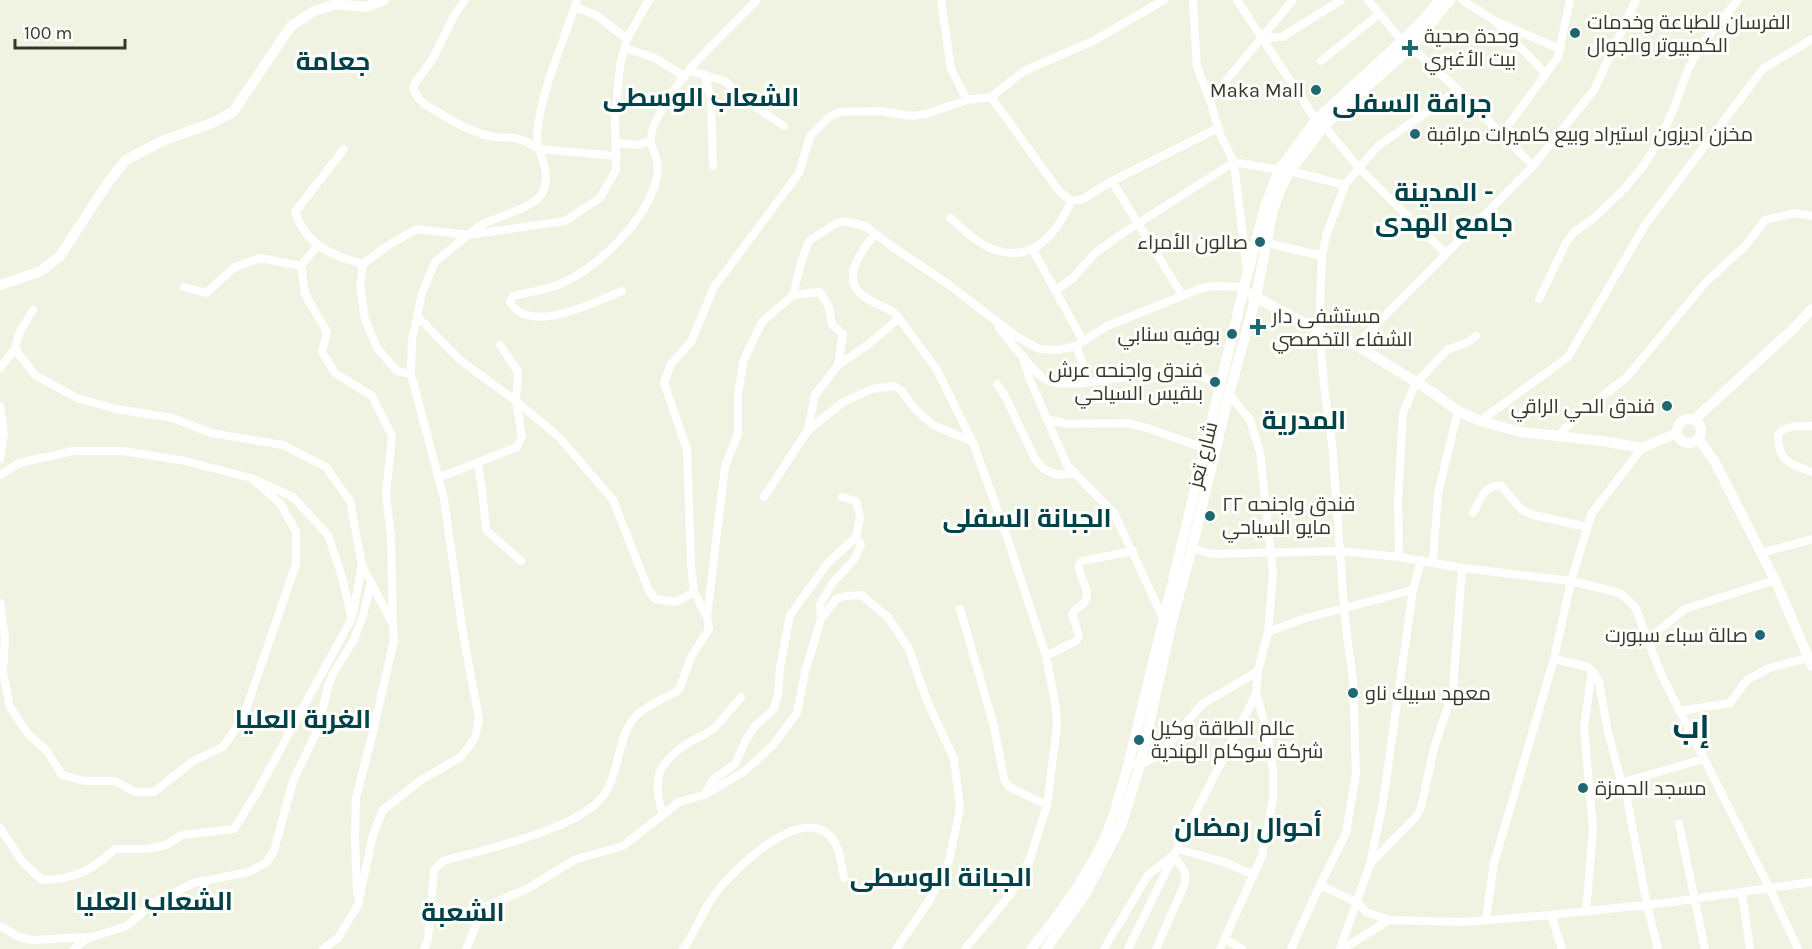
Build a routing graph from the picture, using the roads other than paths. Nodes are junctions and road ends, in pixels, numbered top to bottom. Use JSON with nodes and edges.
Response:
{"nodes":[{"id":1,"x":384,"y":0,"type":"edge"},
{"id":2,"x":465,"y":0,"type":"edge"},
{"id":3,"x":649,"y":0,"type":"edge"},
{"id":4,"x":757,"y":0,"type":"edge"},
{"id":5,"x":940,"y":0,"type":"edge"},
{"id":6,"x":1164,"y":0,"type":"edge"},
{"id":7,"x":1193,"y":0,"type":"edge"},
{"id":8,"x":1237,"y":0,"type":"edge"},
{"id":9,"x":1293,"y":0,"type":"edge"},
{"id":10,"x":1341,"y":0,"type":"edge"},
{"id":11,"x":1368,"y":0,"type":"edge"},
{"id":12,"x":1439,"y":0,"type":"edge"},
{"id":13,"x":1450,"y":0,"type":"edge"},
{"id":14,"x":1462,"y":0,"type":"edge"},
{"id":15,"x":1570,"y":0,"type":"edge"},
{"id":16,"x":1636,"y":0,"type":"edge"},
{"id":17,"x":1738,"y":0,"type":"edge"},
{"id":18,"x":576,"y":3,"type":"edge"},
{"id":19,"x":1380,"y":14,"type":"junction"},
{"id":20,"x":1495,"y":21,"type":"junction"},
{"id":21,"x":1262,"y":38,"type":"junction"},
{"id":22,"x":1812,"y":39,"type":"edge"},
{"id":23,"x":626,"y":44,"type":"junction"},
{"id":24,"x":1406,"y":44,"type":"junction"},
{"id":25,"x":1560,"y":49,"type":"junction"},
{"id":26,"x":1322,"y":60,"type":"dead end"},
{"id":27,"x":687,"y":74,"type":"junction"},
{"id":28,"x":704,"y":74,"type":"junction"},
{"id":29,"x":1546,"y":74,"type":"junction"},
{"id":30,"x":1458,"y":90,"type":"junction"},
{"id":31,"x":991,"y":98,"type":"junction"},
{"id":32,"x":1210,"y":99,"type":"junction"},
{"id":33,"x":967,"y":100,"type":"junction"},
{"id":34,"x":1320,"y":123,"type":"junction"},
{"id":35,"x":784,"y":126,"type":"dead end"},
{"id":36,"x":1218,"y":128,"type":"junction"},
{"id":37,"x":1502,"y":134,"type":"junction"},
{"id":38,"x":651,"y":141,"type":"junction"},
{"id":39,"x":617,"y":143,"type":"junction"},
{"id":40,"x":344,"y":149,"type":"dead end"},
{"id":41,"x":539,"y":149,"type":"junction"},
{"id":42,"x":617,"y":156,"type":"junction"},
{"id":43,"x":1234,"y":162,"type":"junction"},
{"id":44,"x":713,"y":166,"type":"dead end"},
{"id":45,"x":1533,"y":166,"type":"junction"},
{"id":46,"x":1359,"y":168,"type":"junction"},
{"id":47,"x":1284,"y":170,"type":"junction"},
{"id":48,"x":1112,"y":181,"type":"junction"},
{"id":49,"x":1345,"y":185,"type":"junction"},
{"id":50,"x":1071,"y":201,"type":"junction"},
{"id":51,"x":1812,"y":216,"type":"edge"},
{"id":52,"x":950,"y":218,"type":"dead end"},
{"id":53,"x":1139,"y":223,"type":"junction"},
{"id":54,"x":875,"y":234,"type":"junction"},
{"id":55,"x":468,"y":235,"type":"junction"},
{"id":56,"x":1267,"y":243,"type":"junction"},
{"id":57,"x":318,"y":245,"type":"junction"},
{"id":58,"x":1033,"y":250,"type":"junction"},
{"id":59,"x":1445,"y":253,"type":"junction"},
{"id":60,"x":1322,"y":256,"type":"junction"},
{"id":61,"x":363,"y":264,"type":"junction"},
{"id":62,"x":301,"y":266,"type":"junction"},
{"id":63,"x":1247,"y":275,"type":"junction"},
{"id":64,"x":0,"y":285,"type":"edge"},
{"id":65,"x":184,"y":287,"type":"dead end"},
{"id":66,"x":1244,"y":290,"type":"junction"},
{"id":67,"x":621,"y":291,"type":"dead end"},
{"id":68,"x":1055,"y":291,"type":"junction"},
{"id":69,"x":793,"y":295,"type":"junction"},
{"id":70,"x":1182,"y":295,"type":"junction"},
{"id":71,"x":1256,"y":296,"type":"junction"},
{"id":72,"x":1539,"y":299,"type":"dead end"},
{"id":73,"x":1812,"y":309,"type":"edge"},
{"id":74,"x":33,"y":310,"type":"dead end"},
{"id":75,"x":988,"y":315,"type":"junction"},
{"id":76,"x":417,"y":316,"type":"junction"},
{"id":77,"x":899,"y":318,"type":"junction"},
{"id":78,"x":1319,"y":331,"type":"junction"},
{"id":79,"x":1476,"y":336,"type":"dead end"},
{"id":80,"x":1080,"y":343,"type":"junction"},
{"id":81,"x":500,"y":345,"type":"dead end"},
{"id":82,"x":1356,"y":345,"type":"junction"},
{"id":83,"x":15,"y":349,"type":"junction"},
{"id":84,"x":1022,"y":355,"type":"junction"},
{"id":85,"x":838,"y":365,"type":"junction"},
{"id":86,"x":0,"y":368,"type":"edge"},
{"id":87,"x":411,"y":374,"type":"junction"},
{"id":88,"x":1090,"y":382,"type":"junction"},
{"id":89,"x":1416,"y":382,"type":"junction"},
{"id":90,"x":997,"y":384,"type":"dead end"},
{"id":91,"x":1220,"y":384,"type":"junction"},
{"id":92,"x":1229,"y":394,"type":"junction"},
{"id":93,"x":516,"y":401,"type":"junction"},
{"id":94,"x":0,"y":406,"type":"edge"},
{"id":95,"x":1458,"y":411,"type":"junction"},
{"id":96,"x":1047,"y":419,"type":"junction"},
{"id":97,"x":1694,"y":420,"type":"junction"},
{"id":98,"x":1480,"y":421,"type":"junction"},
{"id":99,"x":1812,"y":426,"type":"edge"},
{"id":100,"x":808,"y":430,"type":"junction"},
{"id":101,"x":1677,"y":433,"type":"junction"},
{"id":102,"x":1557,"y":437,"type":"junction"},
{"id":103,"x":1699,"y":440,"type":"junction"},
{"id":104,"x":972,"y":441,"type":"junction"},
{"id":105,"x":1204,"y":448,"type":"junction"},
{"id":106,"x":1642,"y":448,"type":"junction"},
{"id":107,"x":0,"y":459,"type":"edge"},
{"id":108,"x":477,"y":464,"type":"junction"},
{"id":109,"x":1812,"y":472,"type":"edge"},
{"id":110,"x":1076,"y":473,"type":"junction"},
{"id":111,"x":0,"y":475,"type":"edge"},
{"id":112,"x":251,"y":478,"type":"junction"},
{"id":113,"x":438,"y":478,"type":"junction"},
{"id":114,"x":764,"y":497,"type":"dead end"},
{"id":115,"x":842,"y":497,"type":"dead end"},
{"id":116,"x":1473,"y":513,"type":"dead end"},
{"id":117,"x":1587,"y":527,"type":"junction"},
{"id":118,"x":856,"y":537,"type":"junction"},
{"id":119,"x":1812,"y":539,"type":"edge"},
{"id":120,"x":1192,"y":548,"type":"junction"},
{"id":121,"x":1133,"y":551,"type":"junction"},
{"id":122,"x":1340,"y":551,"type":"junction"},
{"id":123,"x":1761,"y":553,"type":"junction"},
{"id":124,"x":1271,"y":554,"type":"junction"},
{"id":125,"x":1399,"y":557,"type":"junction"},
{"id":126,"x":1421,"y":560,"type":"junction"},
{"id":127,"x":521,"y":561,"type":"dead end"},
{"id":128,"x":1433,"y":562,"type":"junction"},
{"id":129,"x":362,"y":565,"type":"junction"},
{"id":130,"x":1462,"y":568,"type":"junction"},
{"id":131,"x":1775,"y":580,"type":"junction"},
{"id":132,"x":1571,"y":581,"type":"junction"},
{"id":133,"x":371,"y":583,"type":"junction"},
{"id":134,"x":1413,"y":590,"type":"junction"},
{"id":135,"x":694,"y":592,"type":"junction"},
{"id":136,"x":0,"y":603,"type":"edge"},
{"id":137,"x":1345,"y":608,"type":"junction"},
{"id":138,"x":960,"y":609,"type":"dead end"},
{"id":139,"x":707,"y":617,"type":"junction"},
{"id":140,"x":352,"y":618,"type":"junction"},
{"id":141,"x":821,"y":619,"type":"junction"},
{"id":142,"x":1167,"y":620,"type":"junction"},
{"id":143,"x":393,"y":625,"type":"junction"},
{"id":144,"x":1268,"y":632,"type":"junction"},
{"id":145,"x":1647,"y":640,"type":"junction"},
{"id":146,"x":1046,"y":656,"type":"junction"},
{"id":147,"x":1554,"y":658,"type":"junction"},
{"id":148,"x":1810,"y":662,"type":"edge"},
{"id":149,"x":1258,"y":671,"type":"junction"},
{"id":150,"x":1592,"y":671,"type":"junction"},
{"id":151,"x":1256,"y":694,"type":"junction"},
{"id":152,"x":741,"y":697,"type":"dead end"},
{"id":153,"x":1679,"y":711,"type":"junction"},
{"id":154,"x":1704,"y":759,"type":"junction"},
{"id":155,"x":1134,"y":764,"type":"junction"},
{"id":156,"x":1622,"y":782,"type":"junction"},
{"id":157,"x":1588,"y":788,"type":"junction"},
{"id":158,"x":705,"y":795,"type":"junction"},
{"id":159,"x":1047,"y":805,"type":"junction"},
{"id":160,"x":663,"y":815,"type":"junction"},
{"id":161,"x":1679,"y":824,"type":"dead end"},
{"id":162,"x":0,"y":828,"type":"edge"},
{"id":163,"x":1175,"y":852,"type":"junction"},
{"id":164,"x":1370,"y":864,"type":"junction"},
{"id":165,"x":1254,"y":875,"type":"junction"},
{"id":166,"x":844,"y":878,"type":"dead end"},
{"id":167,"x":1812,"y":882,"type":"edge"},
{"id":168,"x":1320,"y":885,"type":"junction"},
{"id":169,"x":1770,"y":889,"type":"junction"},
{"id":170,"x":1742,"y":893,"type":"junction"},
{"id":171,"x":1695,"y":899,"type":"junction"},
{"id":172,"x":1358,"y":903,"type":"junction"},
{"id":173,"x":358,"y":905,"type":"junction"},
{"id":174,"x":1647,"y":905,"type":"junction"},
{"id":175,"x":1586,"y":912,"type":"junction"},
{"id":176,"x":1551,"y":915,"type":"junction"},
{"id":177,"x":1486,"y":919,"type":"junction"},
{"id":178,"x":1389,"y":920,"type":"junction"},
{"id":179,"x":2,"y":927,"type":"dead end"},
{"id":180,"x":96,"y":936,"type":"junction"},
{"id":181,"x":1225,"y":939,"type":"junction"},
{"id":182,"x":74,"y":949,"type":"edge"},
{"id":183,"x":323,"y":949,"type":"edge"},
{"id":184,"x":424,"y":949,"type":"edge"},
{"id":185,"x":466,"y":949,"type":"edge"},
{"id":186,"x":683,"y":949,"type":"edge"},
{"id":187,"x":896,"y":949,"type":"edge"},
{"id":188,"x":965,"y":949,"type":"edge"},
{"id":189,"x":1031,"y":949,"type":"edge"},
{"id":190,"x":1046,"y":949,"type":"edge"},
{"id":191,"x":1104,"y":949,"type":"edge"},
{"id":192,"x":1128,"y":949,"type":"edge"},
{"id":193,"x":1156,"y":949,"type":"edge"},
{"id":194,"x":1220,"y":949,"type":"edge"},
{"id":195,"x":1242,"y":949,"type":"edge"},
{"id":196,"x":1291,"y":949,"type":"edge"},
{"id":197,"x":1342,"y":949,"type":"edge"},
{"id":198,"x":1562,"y":949,"type":"edge"},
{"id":199,"x":1658,"y":949,"type":"edge"},
{"id":200,"x":1705,"y":949,"type":"edge"},
{"id":201,"x":1750,"y":949,"type":"edge"},
{"id":202,"x":1798,"y":949,"type":"edge"}],
"edges":[{"from":1,"to":64,"type":"main road"},
{"from":2,"to":41,"type":"street"},
{"from":3,"to":23,"type":"street"},
{"from":4,"to":27,"type":"street"},
{"from":5,"to":33,"type":"street"},
{"from":6,"to":31,"type":"street"},
{"from":7,"to":32,"type":"street"},
{"from":8,"to":21,"type":"street"},
{"from":9,"to":21,"type":"street"},
{"from":10,"to":21,"type":"street"},
{"from":11,"to":19,"type":"street"},
{"from":12,"to":24,"type":"main road","name":"شارع تعز"},
{"from":13,"to":24,"type":"main road","name":"شارع تعز"},
{"from":14,"to":20,"type":"street"},
{"from":15,"to":25,"type":"street"},
{"from":16,"to":45,"type":"street"},
{"from":17,"to":72,"type":"street"},
{"from":18,"to":23,"type":"street"},
{"from":18,"to":41,"type":"street"},
{"from":19,"to":24,"type":"street"},
{"from":19,"to":26,"type":"street"},
{"from":20,"to":25,"type":"street"},
{"from":20,"to":29,"type":"street"},
{"from":21,"to":32,"type":"street"},
{"from":21,"to":34,"type":"street"},
{"from":22,"to":98,"type":"street"},
{"from":23,"to":27,"type":"street"},
{"from":23,"to":39,"type":"street"},
{"from":24,"to":30,"type":"street"},
{"from":24,"to":34,"type":"main road","name":"شارع تعز"},
{"from":25,"to":29,"type":"street"},
{"from":27,"to":28,"type":"street"},
{"from":27,"to":38,"type":"street"},
{"from":28,"to":35,"type":"street"},
{"from":28,"to":44,"type":"street"},
{"from":29,"to":37,"type":"street"},
{"from":30,"to":37,"type":"street"},
{"from":30,"to":46,"type":"street"},
{"from":31,"to":33,"type":"street"},
{"from":31,"to":50,"type":"street"},
{"from":32,"to":36,"type":"street"},
{"from":33,"to":135,"type":"street"},
{"from":34,"to":46,"type":"street"},
{"from":34,"to":47,"type":"main road","name":"شارع تعز"},
{"from":36,"to":43,"type":"street"},
{"from":36,"to":48,"type":"street"},
{"from":37,"to":45,"type":"street"},
{"from":38,"to":39,"type":"street"},
{"from":38,"to":67,"type":"street"},
{"from":39,"to":42,"type":"street"},
{"from":40,"to":57,"type":"street"},
{"from":41,"to":42,"type":"street"},
{"from":41,"to":55,"type":"street"},
{"from":42,"to":55,"type":"street"},
{"from":43,"to":47,"type":"street"},
{"from":43,"to":53,"type":"street"},
{"from":43,"to":63,"type":"street"},
{"from":45,"to":59,"type":"street"},
{"from":46,"to":49,"type":"street"},
{"from":46,"to":59,"type":"street"},
{"from":47,"to":49,"type":"street"},
{"from":47,"to":56,"type":"main road","name":"شارع تعز"},
{"from":47,"to":63,"type":"main road","name":"شارع تعز"},
{"from":48,"to":50,"type":"street"},
{"from":48,"to":53,"type":"street"},
{"from":49,"to":60,"type":"street"},
{"from":50,"to":58,"type":"street"},
{"from":51,"to":102,"type":"street"},
{"from":52,"to":58,"type":"street"},
{"from":53,"to":68,"type":"street"},
{"from":53,"to":70,"type":"street"},
{"from":54,"to":69,"type":"street"},
{"from":54,"to":75,"type":"street"},
{"from":54,"to":77,"type":"street"},
{"from":55,"to":61,"type":"street"},
{"from":55,"to":76,"type":"street"},
{"from":56,"to":60,"type":"street"},
{"from":56,"to":71,"type":"main road","name":"شارع تعز"},
{"from":57,"to":61,"type":"street"},
{"from":57,"to":62,"type":"street"},
{"from":58,"to":68,"type":"street"},
{"from":59,"to":82,"type":"street"},
{"from":60,"to":78,"type":"street"},
{"from":61,"to":87,"type":"street"},
{"from":62,"to":65,"type":"street"},
{"from":62,"to":143,"type":"street"},
{"from":63,"to":66,"type":"main road","name":"شارع تعز"},
{"from":66,"to":70,"type":"street"},
{"from":66,"to":71,"type":"main road"},
{"from":66,"to":91,"type":"main road","name":"شارع تعز"},
{"from":68,"to":80,"type":"street"},
{"from":69,"to":85,"type":"street"},
{"from":69,"to":139,"type":"street"},
{"from":70,"to":80,"type":"street"},
{"from":71,"to":78,"type":"main road"},
{"from":71,"to":92,"type":"main road","name":"شارع تعز"},
{"from":73,"to":97,"type":"main road"},
{"from":74,"to":83,"type":"street"},
{"from":75,"to":80,"type":"street"},
{"from":75,"to":84,"type":"street"},
{"from":76,"to":87,"type":"street"},
{"from":76,"to":93,"type":"street"},
{"from":77,"to":85,"type":"street"},
{"from":77,"to":104,"type":"street"},
{"from":78,"to":82,"type":"main road"},
{"from":78,"to":122,"type":"street"},
{"from":79,"to":89,"type":"street"},
{"from":80,"to":88,"type":"street"},
{"from":81,"to":93,"type":"street"},
{"from":82,"to":89,"type":"main road"},
{"from":83,"to":86,"type":"street"},
{"from":83,"to":129,"type":"street"},
{"from":84,"to":88,"type":"street"},
{"from":84,"to":96,"type":"street"},
{"from":85,"to":100,"type":"street"},
{"from":87,"to":113,"type":"street"},
{"from":88,"to":91,"type":"street"},
{"from":89,"to":95,"type":"main road"},
{"from":89,"to":125,"type":"street"},
{"from":90,"to":110,"type":"street"},
{"from":91,"to":105,"type":"main road","name":"شارع تعز"},
{"from":92,"to":120,"type":"main road","name":"شارع تعز"},
{"from":92,"to":124,"type":"street"},
{"from":93,"to":108,"type":"street"},
{"from":93,"to":135,"type":"street"},
{"from":94,"to":107,"type":"street"},
{"from":95,"to":98,"type":"main road"},
{"from":95,"to":128,"type":"street"},
{"from":96,"to":105,"type":"street"},
{"from":96,"to":110,"type":"street"},
{"from":97,"to":101,"type":"main road"},
{"from":97,"to":103,"type":"main road"},
{"from":98,"to":102,"type":"main road"},
{"from":99,"to":109,"type":"street"},
{"from":100,"to":104,"type":"street"},
{"from":100,"to":114,"type":"street"},
{"from":101,"to":103,"type":"main road"},
{"from":101,"to":106,"type":"main road"},
{"from":102,"to":106,"type":"main road"},
{"from":103,"to":123,"type":"main road"},
{"from":104,"to":146,"type":"street"},
{"from":105,"to":142,"type":"main road","name":"شارع تعز"},
{"from":106,"to":117,"type":"street"},
{"from":108,"to":113,"type":"street"},
{"from":108,"to":127,"type":"street"},
{"from":110,"to":121,"type":"street"},
{"from":111,"to":112,"type":"street"},
{"from":112,"to":136,"type":"street"},
{"from":112,"to":140,"type":"street"},
{"from":113,"to":173,"type":"street"},
{"from":115,"to":118,"type":"street"},
{"from":116,"to":117,"type":"street"},
{"from":117,"to":132,"type":"street"},
{"from":118,"to":141,"type":"street"},
{"from":118,"to":158,"type":"street"},
{"from":119,"to":123,"type":"street"},
{"from":120,"to":124,"type":"street"},
{"from":120,"to":142,"type":"main road","name":"شارع تعز"},
{"from":121,"to":142,"type":"street"},
{"from":121,"to":146,"type":"street"},
{"from":122,"to":124,"type":"street"},
{"from":122,"to":125,"type":"street"},
{"from":122,"to":137,"type":"street"},
{"from":123,"to":131,"type":"main road"},
{"from":124,"to":144,"type":"street"},
{"from":125,"to":126,"type":"street"},
{"from":126,"to":128,"type":"street"},
{"from":126,"to":134,"type":"street"},
{"from":128,"to":130,"type":"street"},
{"from":129,"to":133,"type":"street"},
{"from":129,"to":140,"type":"street"},
{"from":130,"to":132,"type":"street"},
{"from":130,"to":164,"type":"street"},
{"from":131,"to":145,"type":"street"},
{"from":131,"to":148,"type":"main road"},
{"from":132,"to":145,"type":"street"},
{"from":132,"to":147,"type":"street"},
{"from":133,"to":143,"type":"street"},
{"from":133,"to":180,"type":"street"},
{"from":134,"to":137,"type":"street"},
{"from":134,"to":164,"type":"street"},
{"from":135,"to":139,"type":"street"},
{"from":137,"to":144,"type":"street"},
{"from":137,"to":168,"type":"street"},
{"from":138,"to":159,"type":"street"},
{"from":139,"to":184,"type":"street"},
{"from":140,"to":162,"type":"street"},
{"from":141,"to":158,"type":"street"},
{"from":141,"to":187,"type":"street"},
{"from":142,"to":155,"type":"main road","name":"شارع تعز"},
{"from":143,"to":173,"type":"street"},
{"from":144,"to":149,"type":"street"},
{"from":145,"to":153,"type":"street"},
{"from":146,"to":159,"type":"street"},
{"from":147,"to":150,"type":"street"},
{"from":147,"to":177,"type":"street"},
{"from":148,"to":153,"type":"street"},
{"from":149,"to":151,"type":"street"},
{"from":149,"to":155,"type":"street"},
{"from":150,"to":156,"type":"street"},
{"from":150,"to":157,"type":"street"},
{"from":151,"to":163,"type":"street"},
{"from":151,"to":165,"type":"street"},
{"from":152,"to":160,"type":"street"},
{"from":153,"to":154,"type":"street"},
{"from":154,"to":156,"type":"street"},
{"from":154,"to":169,"type":"street"},
{"from":155,"to":189,"type":"main road","name":"شارع تعز"},
{"from":155,"to":190,"type":"main road","name":"شارع تعز"},
{"from":156,"to":157,"type":"street"},
{"from":156,"to":174,"type":"street"},
{"from":157,"to":175,"type":"street"},
{"from":158,"to":160,"type":"street"},
{"from":159,"to":188,"type":"street"},
{"from":160,"to":185,"type":"street"},
{"from":161,"to":171,"type":"street"},
{"from":163,"to":165,"type":"street"},
{"from":163,"to":191,"type":"street"},
{"from":163,"to":192,"type":"street"},
{"from":163,"to":193,"type":"street"},
{"from":164,"to":172,"type":"street"},
{"from":165,"to":181,"type":"street"},
{"from":166,"to":186,"type":"street"},
{"from":167,"to":169,"type":"street"},
{"from":168,"to":172,"type":"street"},
{"from":168,"to":196,"type":"street"},
{"from":169,"to":170,"type":"street"},
{"from":169,"to":202,"type":"street"},
{"from":170,"to":171,"type":"street"},
{"from":170,"to":201,"type":"street"},
{"from":171,"to":174,"type":"street"},
{"from":171,"to":200,"type":"street"},
{"from":172,"to":178,"type":"street"},
{"from":172,"to":197,"type":"street"},
{"from":173,"to":183,"type":"street"},
{"from":174,"to":175,"type":"street"},
{"from":174,"to":199,"type":"street"},
{"from":175,"to":176,"type":"street"},
{"from":176,"to":177,"type":"street"},
{"from":176,"to":198,"type":"street"},
{"from":177,"to":178,"type":"street"},
{"from":178,"to":197,"type":"street"},
{"from":179,"to":180,"type":"street"},
{"from":180,"to":182,"type":"street"},
{"from":181,"to":194,"type":"street"},
{"from":181,"to":195,"type":"street"}]}
